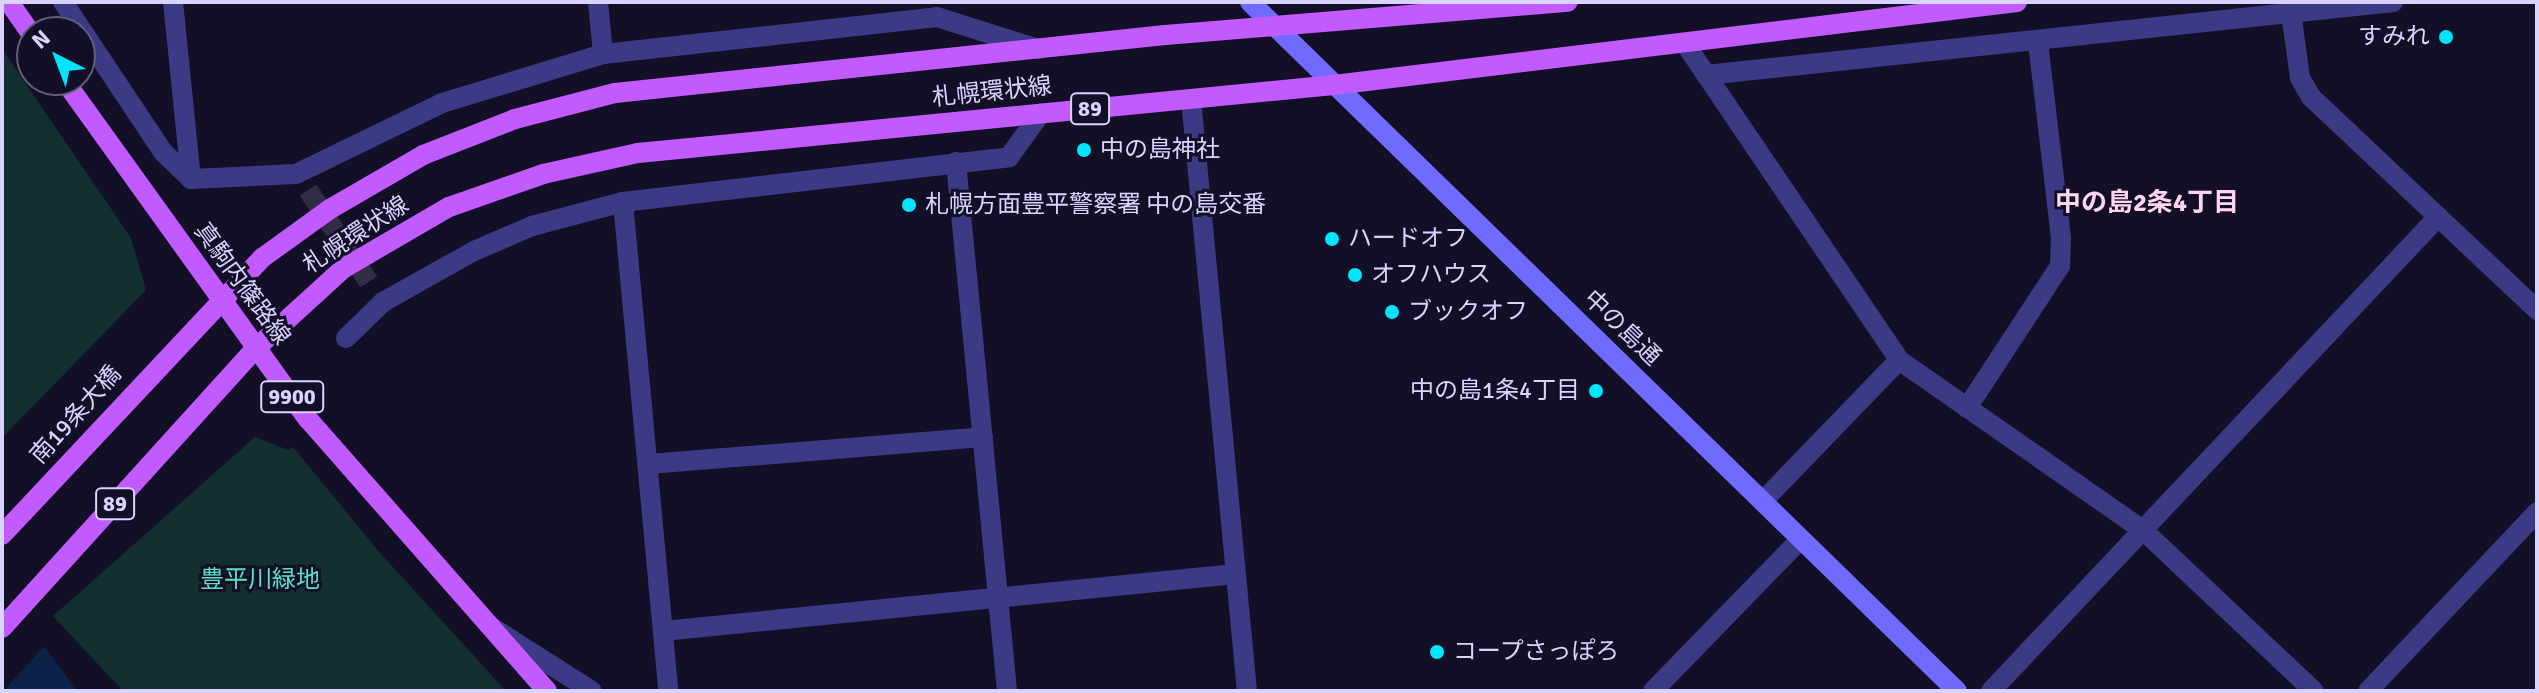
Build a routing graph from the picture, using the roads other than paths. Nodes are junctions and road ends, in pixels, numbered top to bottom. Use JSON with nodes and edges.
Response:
{"nodes":[{"id":1,"x":63,"y":2,"type":"edge"},
{"id":2,"x":173,"y":2,"type":"edge"},
{"id":3,"x":598,"y":2,"type":"edge"},
{"id":4,"x":1250,"y":2,"type":"edge"},
{"id":5,"x":1568,"y":2,"type":"edge"},
{"id":6,"x":2017,"y":2,"type":"edge"},
{"id":7,"x":2393,"y":2,"type":"edge"},
{"id":8,"x":2291,"y":12,"type":"junction"},
{"id":9,"x":1274,"y":25,"type":"junction"},
{"id":10,"x":2038,"y":42,"type":"junction"},
{"id":11,"x":1686,"y":45,"type":"junction"},
{"id":12,"x":1040,"y":50,"type":"junction"},
{"id":13,"x":603,"y":54,"type":"junction"},
{"id":14,"x":1706,"y":75,"type":"junction"},
{"id":15,"x":1334,"y":85,"type":"junction"},
{"id":16,"x":76,"y":96,"type":"edge"},
{"id":17,"x":1191,"y":99,"type":"junction"},
{"id":18,"x":1041,"y":113,"type":"junction"},
{"id":19,"x":956,"y":162,"type":"junction"},
{"id":20,"x":191,"y":179,"type":"junction"},
{"id":21,"x":623,"y":202,"type":"junction"},
{"id":22,"x":2438,"y":217,"type":"junction"},
{"id":23,"x":220,"y":297,"type":"junction"},
{"id":24,"x":2537,"y":310,"type":"edge"},
{"id":25,"x":189,"y":330,"type":"joint"},
{"id":26,"x":346,"y":338,"type":"dead end"},
{"id":27,"x":256,"y":348,"type":"junction"},
{"id":28,"x":1899,"y":360,"type":"junction"},
{"id":29,"x":1967,"y":408,"type":"junction"},
{"id":30,"x":983,"y":437,"type":"junction"},
{"id":31,"x":649,"y":464,"type":"junction"},
{"id":32,"x":1763,"y":501,"type":"junction"},
{"id":33,"x":2537,"y":512,"type":"edge"},
{"id":34,"x":2144,"y":531,"type":"junction"},
{"id":35,"x":2,"y":535,"type":"edge"},
{"id":36,"x":1801,"y":539,"type":"junction"},
{"id":37,"x":1235,"y":574,"type":"junction"},
{"id":38,"x":999,"y":597,"type":"junction"},
{"id":39,"x":482,"y":622,"type":"junction"},
{"id":40,"x":2,"y":628,"type":"edge"},
{"id":41,"x":663,"y":631,"type":"junction"},
{"id":42,"x":547,"y":691,"type":"edge"},
{"id":43,"x":592,"y":691,"type":"edge"},
{"id":44,"x":668,"y":691,"type":"edge"},
{"id":45,"x":1007,"y":691,"type":"edge"},
{"id":46,"x":1247,"y":691,"type":"edge"},
{"id":47,"x":1653,"y":691,"type":"edge"},
{"id":48,"x":1957,"y":691,"type":"edge"},
{"id":49,"x":1991,"y":691,"type":"edge"},
{"id":50,"x":2314,"y":691,"type":"edge"},
{"id":51,"x":2368,"y":691,"type":"edge"}],
"edges":[{"from":1,"to":20,"type":"street"},
{"from":2,"to":20,"type":"street"},
{"from":3,"to":13,"type":"street"},
{"from":4,"to":9,"type":"street","name":"中の島通"},
{"from":5,"to":9,"type":"main road","name":"札幌環状線","number":"89"},
{"from":6,"to":11,"type":"main road","name":"札幌環状線","number":"89"},
{"from":7,"to":8,"type":"street"},
{"from":8,"to":10,"type":"street"},
{"from":8,"to":22,"type":"street"},
{"from":9,"to":12,"type":"main road","name":"札幌環状線","number":"89"},
{"from":9,"to":15,"type":"street","name":"中の島通"},
{"from":10,"to":14,"type":"street"},
{"from":10,"to":29,"type":"street"},
{"from":11,"to":14,"type":"street"},
{"from":11,"to":15,"type":"main road","name":"札幌環状線","number":"89"},
{"from":12,"to":13,"type":"street"},
{"from":12,"to":23,"type":"main road","name":"札幌環状線","number":"89"},
{"from":13,"to":20,"type":"street"},
{"from":14,"to":28,"type":"street"},
{"from":15,"to":17,"type":"main road","name":"札幌環状線","number":"89"},
{"from":15,"to":32,"type":"street","name":"中の島通"},
{"from":16,"to":23,"type":"main road","name":"真駒内篠路線","number":"9900"},
{"from":17,"to":18,"type":"main road","name":"札幌環状線","number":"89"},
{"from":17,"to":37,"type":"street"},
{"from":18,"to":19,"type":"street"},
{"from":18,"to":27,"type":"main road","name":"札幌環状線","number":"89"},
{"from":19,"to":21,"type":"street"},
{"from":19,"to":30,"type":"street"},
{"from":21,"to":26,"type":"street"},
{"from":21,"to":31,"type":"street"},
{"from":22,"to":24,"type":"street"},
{"from":22,"to":34,"type":"street"},
{"from":23,"to":25,"type":"main road","name":"札幌環状線","number":"89"},
{"from":23,"to":27,"type":"main road","name":"真駒内篠路線","number":"9900"},
{"from":25,"to":35,"type":"main road","name":"南19条大橋","number":"89"},
{"from":27,"to":39,"type":"main road","name":"真駒内篠路線","number":"9900"},
{"from":27,"to":40,"type":"main road","name":"札幌環状線","number":"89"},
{"from":28,"to":29,"type":"street"},
{"from":28,"to":32,"type":"street"},
{"from":29,"to":34,"type":"street"},
{"from":30,"to":31,"type":"street"},
{"from":30,"to":38,"type":"street"},
{"from":31,"to":41,"type":"street"},
{"from":32,"to":36,"type":"street","name":"中の島通"},
{"from":33,"to":51,"type":"street"},
{"from":34,"to":49,"type":"street"},
{"from":34,"to":50,"type":"street"},
{"from":36,"to":47,"type":"street"},
{"from":36,"to":48,"type":"street","name":"中の島通"},
{"from":37,"to":38,"type":"street"},
{"from":37,"to":46,"type":"street"},
{"from":38,"to":41,"type":"street"},
{"from":38,"to":45,"type":"street"},
{"from":39,"to":42,"type":"main road","name":"真駒内篠路線","number":"9900"},
{"from":39,"to":43,"type":"street"},
{"from":41,"to":44,"type":"street"}]}
